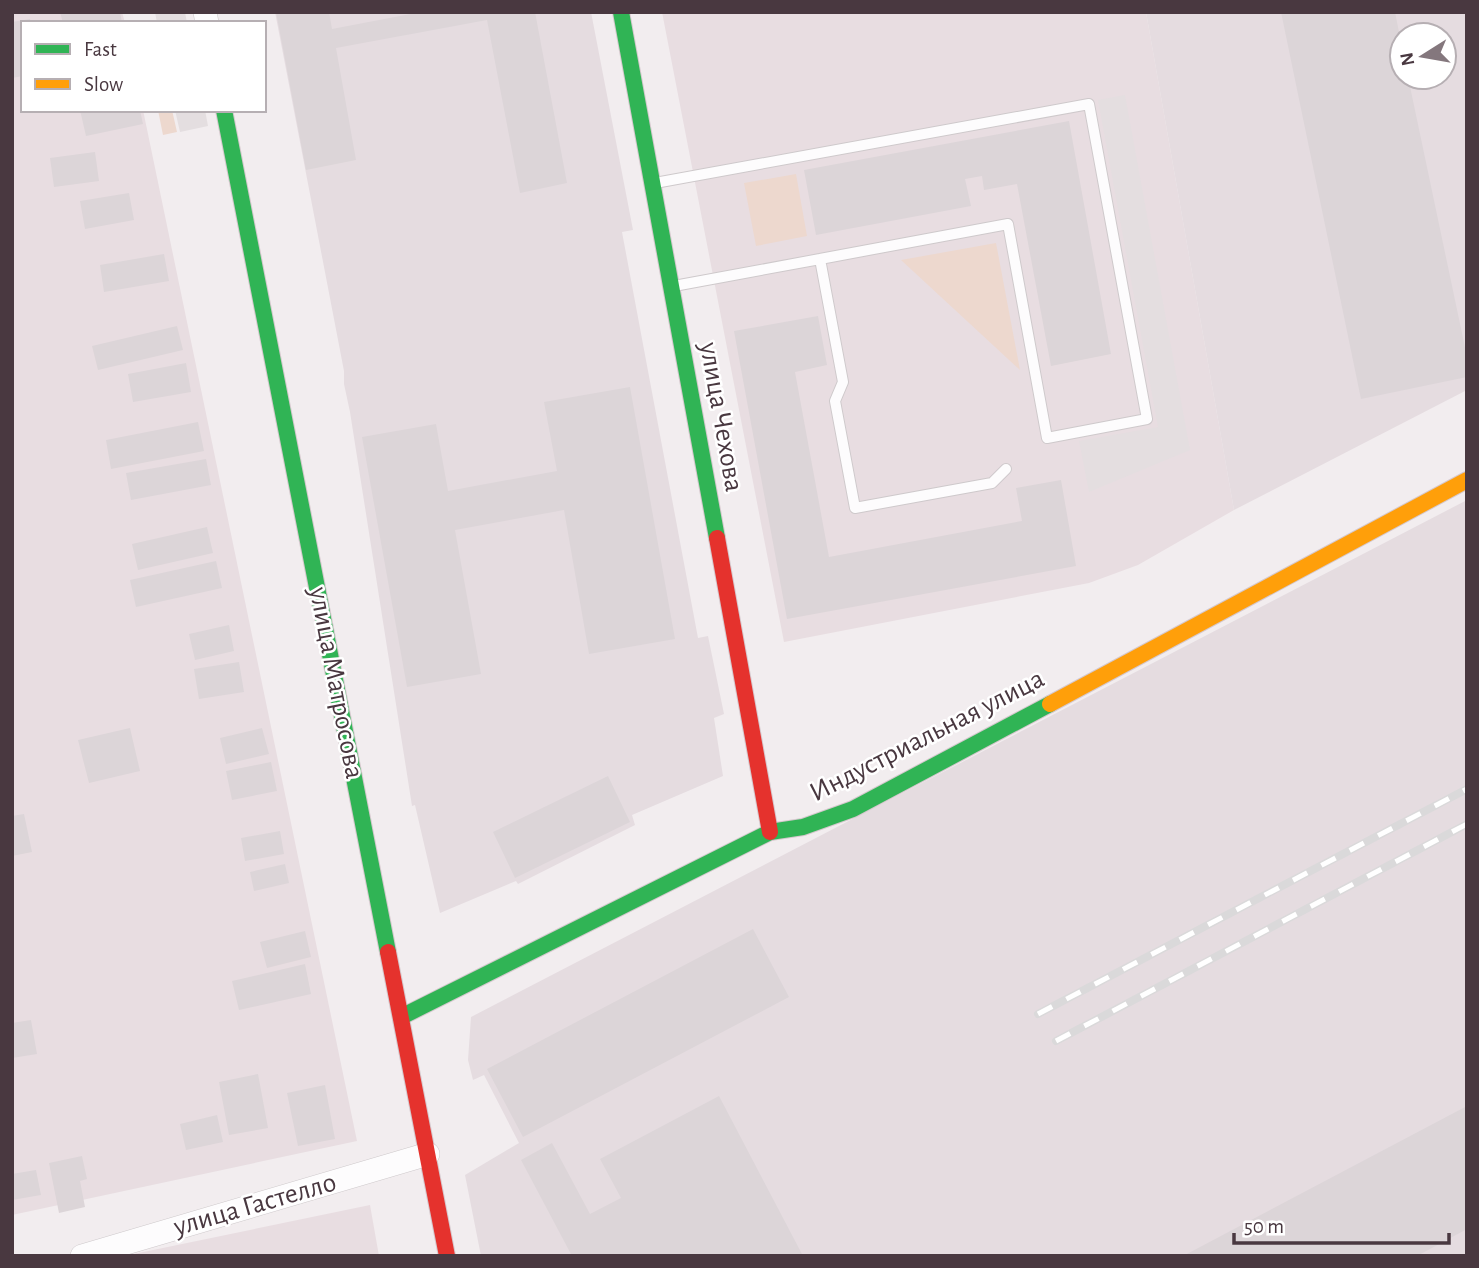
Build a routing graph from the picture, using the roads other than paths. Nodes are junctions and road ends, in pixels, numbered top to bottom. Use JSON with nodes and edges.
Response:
{"nodes":[{"id":1,"x":621,"y":12,"type":"edge"},
{"id":2,"x":224,"y":112,"type":"edge"},
{"id":3,"x":652,"y":184,"type":"junction"},
{"id":4,"x":820,"y":259,"type":"junction"},
{"id":5,"x":671,"y":286,"type":"junction"},
{"id":6,"x":1006,"y":469,"type":"dead end"},
{"id":7,"x":1467,"y":480,"type":"edge"},
{"id":8,"x":770,"y":832,"type":"junction"},
{"id":9,"x":401,"y":1017,"type":"junction"},
{"id":10,"x":428,"y":1154,"type":"junction"},
{"id":11,"x":82,"y":1256,"type":"edge"},
{"id":12,"x":447,"y":1256,"type":"edge"}],
"edges":[{"from":1,"to":3,"type":"street","name":"улица Чехова"},
{"from":2,"to":9,"type":"street","name":"улица Матросова"},
{"from":3,"to":4,"type":"lane"},
{"from":3,"to":5,"type":"street","name":"улица Чехова"},
{"from":4,"to":5,"type":"lane"},
{"from":4,"to":6,"type":"lane"},
{"from":5,"to":8,"type":"street","name":"улица Чехова"},
{"from":7,"to":8,"type":"street","name":"Индустриальная улица"},
{"from":8,"to":9,"type":"street","name":"Индустриальная улица"},
{"from":9,"to":10,"type":"street","name":"улица Матросова"},
{"from":10,"to":11,"type":"street","name":"улица Гастелло"},
{"from":10,"to":12,"type":"street","name":"улица Матросова"}]}
